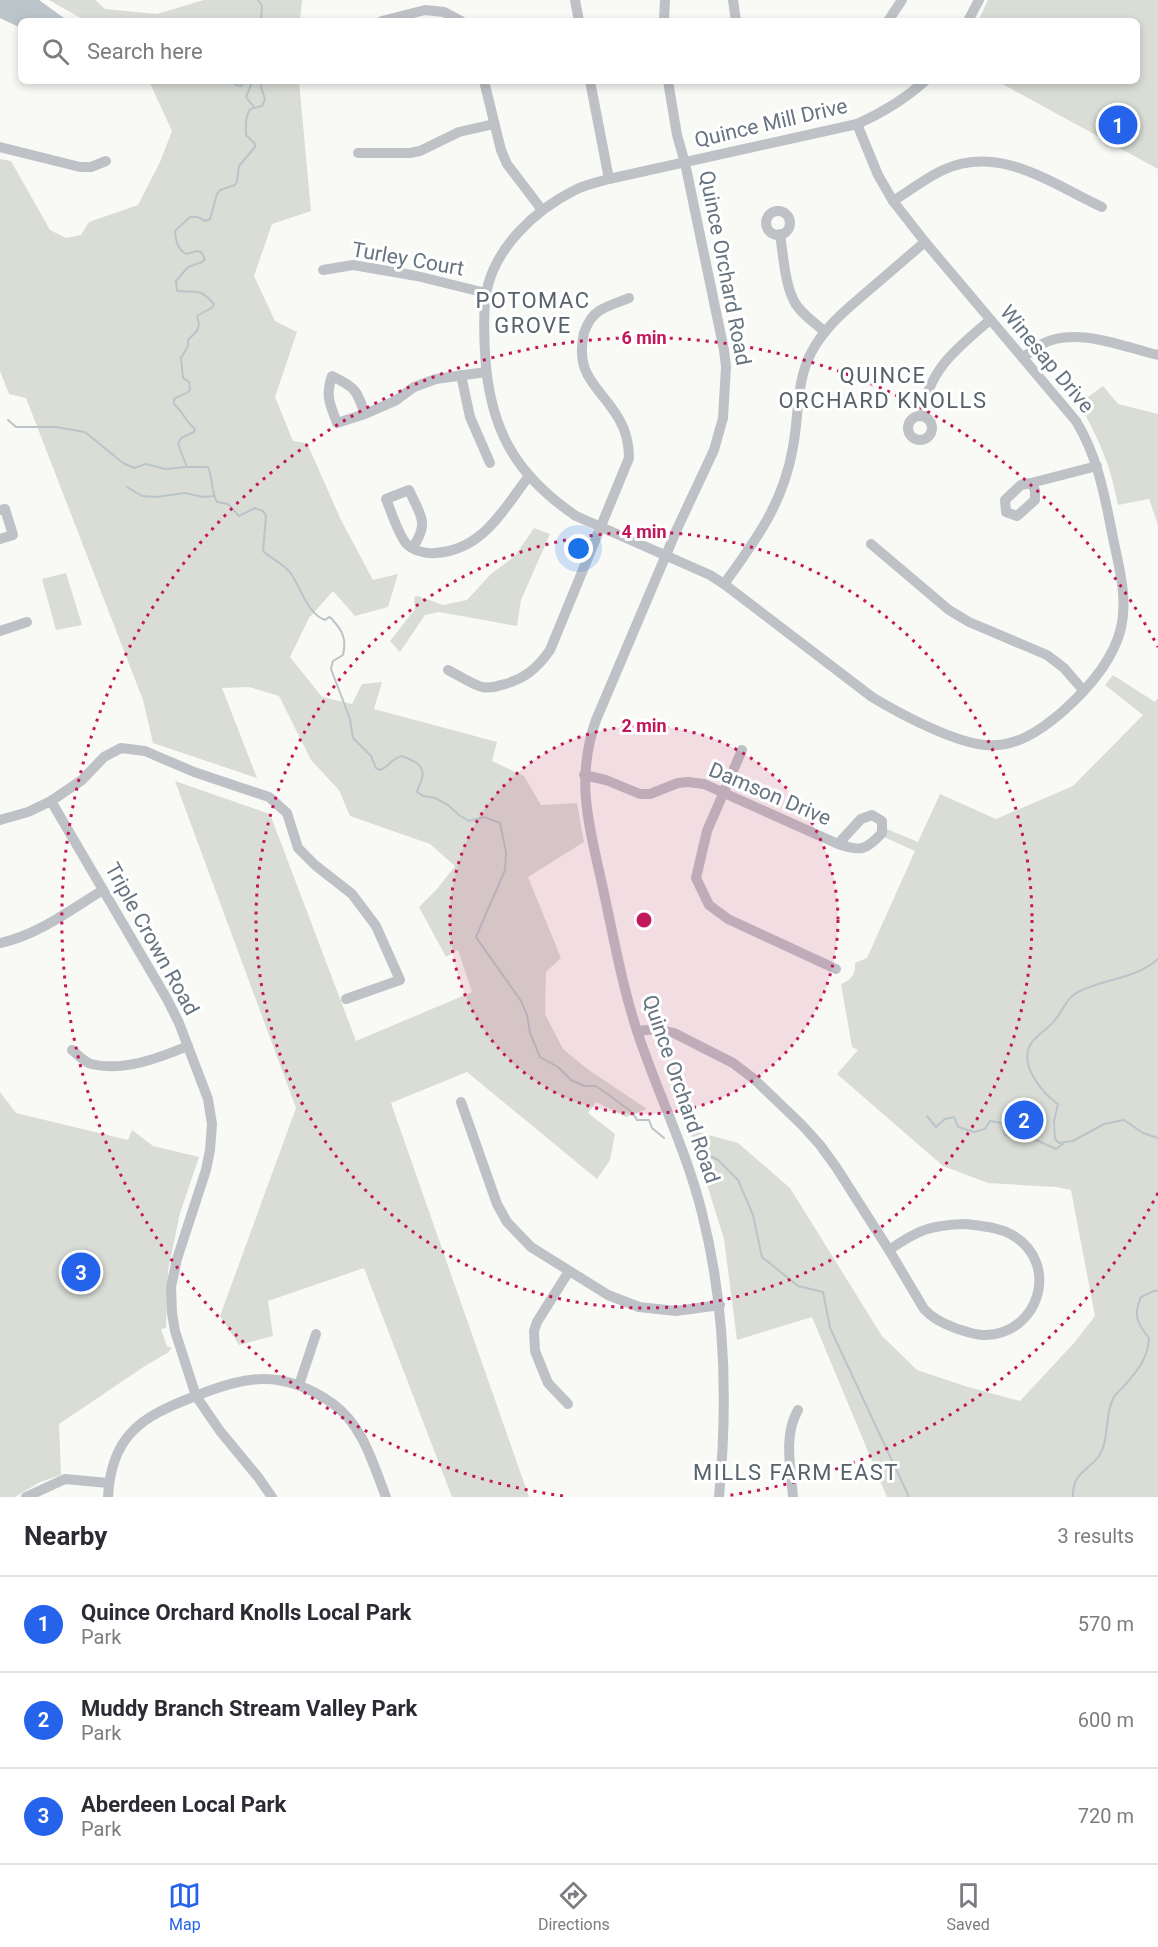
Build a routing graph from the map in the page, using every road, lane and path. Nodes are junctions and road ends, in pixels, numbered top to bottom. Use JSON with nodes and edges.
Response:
{"nodes":[{"id":1,"x":574,"y":0,"type":"edge"},
{"id":2,"x":665,"y":0,"type":"edge"},
{"id":3,"x":733,"y":0,"type":"edge"},
{"id":4,"x":902,"y":0,"type":"edge"},
{"id":5,"x":979,"y":0,"type":"edge"},
{"id":6,"x":394,"y":18,"type":"edge"},
{"id":7,"x":455,"y":18,"type":"edge"},
{"id":8,"x":578,"y":18,"type":"edge"},
{"id":9,"x":664,"y":18,"type":"edge"},
{"id":10,"x":736,"y":18,"type":"edge"},
{"id":11,"x":890,"y":18,"type":"edge"},
{"id":12,"x":970,"y":18,"type":"edge"},
{"id":13,"x":485,"y":84,"type":"edge"},
{"id":14,"x":591,"y":84,"type":"edge"},
{"id":15,"x":668,"y":84,"type":"edge"},
{"id":16,"x":921,"y":84,"type":"edge"},
{"id":17,"x":494,"y":124,"type":"junction"},
{"id":18,"x":857,"y":124,"type":"junction"},
{"id":19,"x":0,"y":147,"type":"edge"},
{"id":20,"x":358,"y":153,"type":"dead end"},
{"id":21,"x":106,"y":161,"type":"dead end"},
{"id":22,"x":685,"y":163,"type":"junction"},
{"id":23,"x":609,"y":179,"type":"junction"},
{"id":24,"x":893,"y":201,"type":"junction"},
{"id":25,"x":1102,"y":207,"type":"dead end"},
{"id":26,"x":542,"y":210,"type":"junction"},
{"id":27,"x":780,"y":234,"type":"dead end"},
{"id":28,"x":925,"y":242,"type":"junction"},
{"id":29,"x":323,"y":270,"type":"dead end"},
{"id":30,"x":486,"y":293,"type":"junction"},
{"id":31,"x":629,"y":298,"type":"dead end"},
{"id":32,"x":990,"y":320,"type":"junction"},
{"id":33,"x":825,"y":332,"type":"junction"},
{"id":34,"x":1158,"y":355,"type":"edge"},
{"id":35,"x":1023,"y":358,"type":"junction"},
{"id":36,"x":486,"y":372,"type":"junction"},
{"id":37,"x":461,"y":375,"type":"junction"},
{"id":38,"x":365,"y":414,"type":"junction"},
{"id":39,"x":922,"y":416,"type":"dead end"},
{"id":40,"x":490,"y":463,"type":"dead end"},
{"id":41,"x":1097,"y":466,"type":"junction"},
{"id":42,"x":528,"y":476,"type":"junction"},
{"id":43,"x":1031,"y":483,"type":"dead end"},
{"id":44,"x":0,"y":510,"type":"edge"},
{"id":45,"x":601,"y":528,"type":"junction"},
{"id":46,"x":0,"y":539,"type":"edge"},
{"id":47,"x":871,"y":544,"type":"dead end"},
{"id":48,"x":413,"y":547,"type":"junction"},
{"id":49,"x":666,"y":555,"type":"junction"},
{"id":50,"x":724,"y":584,"type":"junction"},
{"id":51,"x":27,"y":622,"type":"dead end"},
{"id":52,"x":0,"y":631,"type":"edge"},
{"id":53,"x":448,"y":670,"type":"dead end"},
{"id":54,"x":1083,"y":690,"type":"junction"},
{"id":55,"x":742,"y":750,"type":"dead end"},
{"id":56,"x":584,"y":775,"type":"junction"},
{"id":57,"x":724,"y":792,"type":"junction"},
{"id":58,"x":51,"y":801,"type":"junction"},
{"id":59,"x":0,"y":820,"type":"edge"},
{"id":60,"x":838,"y":844,"type":"dead end"},
{"id":61,"x":103,"y":890,"type":"junction"},
{"id":62,"x":0,"y":944,"type":"edge"},
{"id":63,"x":836,"y":969,"type":"dead end"},
{"id":64,"x":346,"y":999,"type":"dead end"},
{"id":65,"x":637,"y":1031,"type":"junction"},
{"id":66,"x":188,"y":1046,"type":"junction"},
{"id":67,"x":72,"y":1050,"type":"dead end"},
{"id":68,"x":461,"y":1102,"type":"dead end"},
{"id":69,"x":889,"y":1250,"type":"junction"},
{"id":70,"x":568,"y":1271,"type":"junction"},
{"id":71,"x":720,"y":1305,"type":"junction"},
{"id":72,"x":316,"y":1335,"type":"dead end"},
{"id":73,"x":299,"y":1385,"type":"junction"},
{"id":74,"x":196,"y":1396,"type":"junction"},
{"id":75,"x":568,"y":1404,"type":"dead end"},
{"id":76,"x":798,"y":1410,"type":"dead end"},
{"id":77,"x":108,"y":1483,"type":"junction"},
{"id":78,"x":26,"y":1497,"type":"edge"},
{"id":79,"x":108,"y":1497,"type":"edge"},
{"id":80,"x":272,"y":1497,"type":"edge"},
{"id":81,"x":386,"y":1497,"type":"edge"},
{"id":82,"x":720,"y":1497,"type":"edge"},
{"id":83,"x":793,"y":1497,"type":"edge"}],
"edges":[{"from":1,"to":8,"type":"street"},
{"from":2,"to":9,"type":"street"},
{"from":3,"to":10,"type":"street"},
{"from":4,"to":11,"type":"street"},
{"from":5,"to":12,"type":"street"},
{"from":6,"to":7,"type":"street"},
{"from":13,"to":17,"type":"street"},
{"from":14,"to":23,"type":"street"},
{"from":15,"to":22,"type":"street","name":"Quince Orchard Road"},
{"from":16,"to":18,"type":"street","name":"Quince Mill Drive"},
{"from":17,"to":20,"type":"street"},
{"from":17,"to":26,"type":"street"},
{"from":18,"to":22,"type":"street","name":"Quince Mill Drive"},
{"from":18,"to":24,"type":"street","name":"Winesap Drive"},
{"from":19,"to":21,"type":"street"},
{"from":22,"to":23,"type":"street","name":"Quince Mill Drive"},
{"from":22,"to":49,"type":"street","name":"Quince Orchard Road"},
{"from":23,"to":26,"type":"street","name":"Quince Mill Drive"},
{"from":24,"to":25,"type":"street"},
{"from":24,"to":28,"type":"street","name":"Winesap Drive"},
{"from":26,"to":30,"type":"street","name":"Quince Mill Drive"},
{"from":27,"to":33,"type":"street"},
{"from":28,"to":32,"type":"street","name":"Winesap Drive"},
{"from":28,"to":33,"type":"street"},
{"from":29,"to":30,"type":"street","name":"Turley Court"},
{"from":30,"to":36,"type":"street","name":"Quince Mill Drive"},
{"from":31,"to":45,"type":"street"},
{"from":32,"to":35,"type":"street","name":"Winesap Drive"},
{"from":32,"to":39,"type":"street"},
{"from":33,"to":50,"type":"street"},
{"from":34,"to":35,"type":"street"},
{"from":35,"to":41,"type":"street","name":"Winesap Drive"},
{"from":36,"to":37,"type":"street"},
{"from":36,"to":42,"type":"street","name":"Winesap Drive"},
{"from":37,"to":38,"type":"street"},
{"from":37,"to":40,"type":"street"},
{"from":38,"to":38,"type":"street"},
{"from":41,"to":43,"type":"street"},
{"from":41,"to":54,"type":"street","name":"Winesap Drive"},
{"from":42,"to":45,"type":"street","name":"Winesap Drive"},
{"from":42,"to":48,"type":"street"},
{"from":44,"to":46,"type":"street"},
{"from":45,"to":49,"type":"street","name":"Winesap Drive"},
{"from":45,"to":53,"type":"street"},
{"from":47,"to":54,"type":"street"},
{"from":48,"to":48,"type":"street"},
{"from":49,"to":50,"type":"street","name":"Winesap Drive"},
{"from":49,"to":56,"type":"street","name":"Quince Orchard Road"},
{"from":50,"to":54,"type":"street","name":"Winesap Drive"},
{"from":51,"to":52,"type":"street"},
{"from":55,"to":57,"type":"street"},
{"from":56,"to":57,"type":"street","name":"Damson Drive"},
{"from":56,"to":65,"type":"street","name":"Quince Orchard Road"},
{"from":57,"to":60,"type":"street","name":"Damson Drive"},
{"from":57,"to":63,"type":"street"},
{"from":58,"to":59,"type":"street"},
{"from":58,"to":61,"type":"street","name":"Triple Crown Road"},
{"from":58,"to":64,"type":"street"},
{"from":61,"to":62,"type":"street"},
{"from":61,"to":66,"type":"street","name":"Triple Crown Road"},
{"from":65,"to":69,"type":"street"},
{"from":65,"to":71,"type":"street","name":"Quince Orchard Road"},
{"from":66,"to":67,"type":"street"},
{"from":66,"to":74,"type":"street","name":"Triple Crown Road"},
{"from":68,"to":70,"type":"street"},
{"from":69,"to":69,"type":"street"},
{"from":70,"to":71,"type":"street"},
{"from":70,"to":75,"type":"street"},
{"from":71,"to":82,"type":"street","name":"Quince Orchard Road"},
{"from":72,"to":73,"type":"street"},
{"from":73,"to":74,"type":"street"},
{"from":73,"to":81,"type":"street"},
{"from":74,"to":77,"type":"street"},
{"from":74,"to":80,"type":"street","name":"Triple Crown Road"},
{"from":76,"to":83,"type":"street"},
{"from":77,"to":78,"type":"street"},
{"from":77,"to":79,"type":"street"}]}
